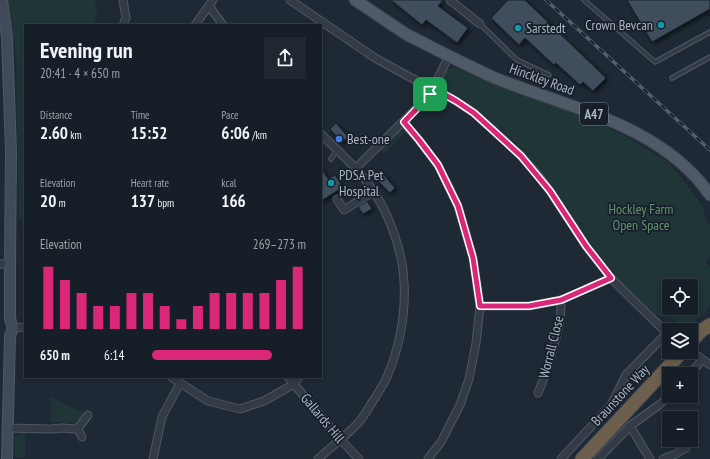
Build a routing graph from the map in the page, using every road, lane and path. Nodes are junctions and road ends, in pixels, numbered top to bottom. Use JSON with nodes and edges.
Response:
{"nodes":[{"id":1,"x":2,"y":0,"type":"edge"},
{"id":2,"x":123,"y":0,"type":"edge"},
{"id":3,"x":290,"y":0,"type":"edge"},
{"id":4,"x":355,"y":0,"type":"edge"},
{"id":5,"x":450,"y":0,"type":"edge"},
{"id":6,"x":584,"y":0,"type":"edge"},
{"id":7,"x":211,"y":3,"type":"edge"},
{"id":8,"x":123,"y":24,"type":"edge"},
{"id":9,"x":196,"y":24,"type":"edge"},
{"id":10,"x":222,"y":24,"type":"edge"},
{"id":11,"x":480,"y":24,"type":"joint"},
{"id":12,"x":710,"y":32,"type":"edge"},
{"id":13,"x":449,"y":56,"type":"junction"},
{"id":14,"x":710,"y":57,"type":"edge"},
{"id":15,"x":549,"y":75,"type":"dead end"},
{"id":16,"x":672,"y":78,"type":"dead end"},
{"id":17,"x":433,"y":88,"type":"junction"},
{"id":18,"x":404,"y":122,"type":"junction"},
{"id":19,"x":322,"y":135,"type":"edge"},
{"id":20,"x":338,"y":150,"type":"junction"},
{"id":21,"x":330,"y":159,"type":"dead end"},
{"id":22,"x":356,"y":168,"type":"junction"},
{"id":23,"x":374,"y":191,"type":"junction"},
{"id":24,"x":710,"y":195,"type":"edge"},
{"id":25,"x":337,"y":199,"type":"dead end"},
{"id":26,"x":5,"y":264,"type":"edge"},
{"id":27,"x":611,"y":278,"type":"junction"},
{"id":28,"x":561,"y":300,"type":"junction"},
{"id":29,"x":480,"y":306,"type":"junction"},
{"id":30,"x":710,"y":317,"type":"edge"},
{"id":31,"x":24,"y":327,"type":"edge"},
{"id":32,"x":13,"y":328,"type":"junction"},
{"id":33,"x":662,"y":328,"type":"edge"},
{"id":34,"x":698,"y":336,"type":"edge"},
{"id":35,"x":662,"y":340,"type":"edge"},
{"id":36,"x":698,"y":342,"type":"edge"},
{"id":37,"x":676,"y":359,"type":"edge"},
{"id":38,"x":702,"y":360,"type":"junction"},
{"id":39,"x":710,"y":365,"type":"edge"},
{"id":40,"x":696,"y":367,"type":"edge"},
{"id":41,"x":5,"y":378,"type":"edge"},
{"id":42,"x":172,"y":378,"type":"edge"},
{"id":43,"x":289,"y":378,"type":"edge"},
{"id":44,"x":298,"y":378,"type":"edge"},
{"id":45,"x":180,"y":383,"type":"junction"},
{"id":46,"x":294,"y":384,"type":"junction"},
{"id":47,"x":538,"y":393,"type":"dead end"},
{"id":48,"x":662,"y":402,"type":"edge"},
{"id":49,"x":88,"y":415,"type":"dead end"},
{"id":50,"x":630,"y":426,"type":"junction"},
{"id":51,"x":7,"y":428,"type":"junction"},
{"id":52,"x":77,"y":428,"type":"junction"},
{"id":53,"x":82,"y":437,"type":"dead end"},
{"id":54,"x":340,"y":439,"type":"junction"},
{"id":55,"x":686,"y":448,"type":"dead end"},
{"id":56,"x":7,"y":459,"type":"edge"},
{"id":57,"x":153,"y":459,"type":"edge"},
{"id":58,"x":318,"y":459,"type":"edge"},
{"id":59,"x":359,"y":459,"type":"edge"},
{"id":60,"x":428,"y":459,"type":"edge"},
{"id":61,"x":561,"y":459,"type":"edge"},
{"id":62,"x":582,"y":459,"type":"edge"},
{"id":63,"x":598,"y":459,"type":"edge"},
{"id":64,"x":650,"y":459,"type":"edge"},
{"id":65,"x":663,"y":459,"type":"edge"}],
"edges":[{"from":1,"to":26,"type":"street"},
{"from":2,"to":8,"type":"street"},
{"from":3,"to":17,"type":"street"},
{"from":4,"to":13,"type":"main road","name":"Hinckley Road","number":"A47"},
{"from":5,"to":11,"type":"street"},
{"from":6,"to":12,"type":"lane"},
{"from":7,"to":9,"type":"street"},
{"from":7,"to":10,"type":"street"},
{"from":11,"to":15,"type":"lane"},
{"from":13,"to":17,"type":"street"},
{"from":13,"to":24,"type":"main road","name":"Hinckley Road","number":"A47"},
{"from":14,"to":16,"type":"lane"},
{"from":17,"to":18,"type":"street"},
{"from":17,"to":27,"type":"street"},
{"from":18,"to":22,"type":"street"},
{"from":18,"to":29,"type":"street"},
{"from":19,"to":20,"type":"street"},
{"from":20,"to":21,"type":"lane"},
{"from":20,"to":22,"type":"street"},
{"from":22,"to":23,"type":"street"},
{"from":23,"to":25,"type":"street"},
{"from":23,"to":54,"type":"street"},
{"from":26,"to":32,"type":"street"},
{"from":27,"to":28,"type":"street"},
{"from":27,"to":33,"type":"street"},
{"from":28,"to":29,"type":"street"},
{"from":28,"to":47,"type":"street","name":"Worrall Close"},
{"from":29,"to":60,"type":"street"},
{"from":30,"to":34,"type":"highway"},
{"from":31,"to":32,"type":"street"},
{"from":32,"to":41,"type":"street"},
{"from":35,"to":61,"type":"street"},
{"from":36,"to":38,"type":"street"},
{"from":37,"to":62,"type":"highway","name":"Braunstone Way"},
{"from":38,"to":39,"type":"street"},
{"from":38,"to":40,"type":"street"},
{"from":41,"to":51,"type":"street"},
{"from":42,"to":45,"type":"street"},
{"from":43,"to":46,"type":"street","name":"Gallards Hill"},
{"from":44,"to":46,"type":"street"},
{"from":45,"to":46,"type":"street"},
{"from":45,"to":57,"type":"street"},
{"from":46,"to":54,"type":"street","name":"Gallards Hill"},
{"from":48,"to":50,"type":"street"},
{"from":49,"to":52,"type":"street"},
{"from":50,"to":63,"type":"street"},
{"from":50,"to":64,"type":"street"},
{"from":51,"to":52,"type":"street"},
{"from":51,"to":56,"type":"street"},
{"from":52,"to":53,"type":"street"},
{"from":54,"to":58,"type":"street"},
{"from":54,"to":59,"type":"street","name":"Gallards Hill"},
{"from":55,"to":65,"type":"street"}]}
